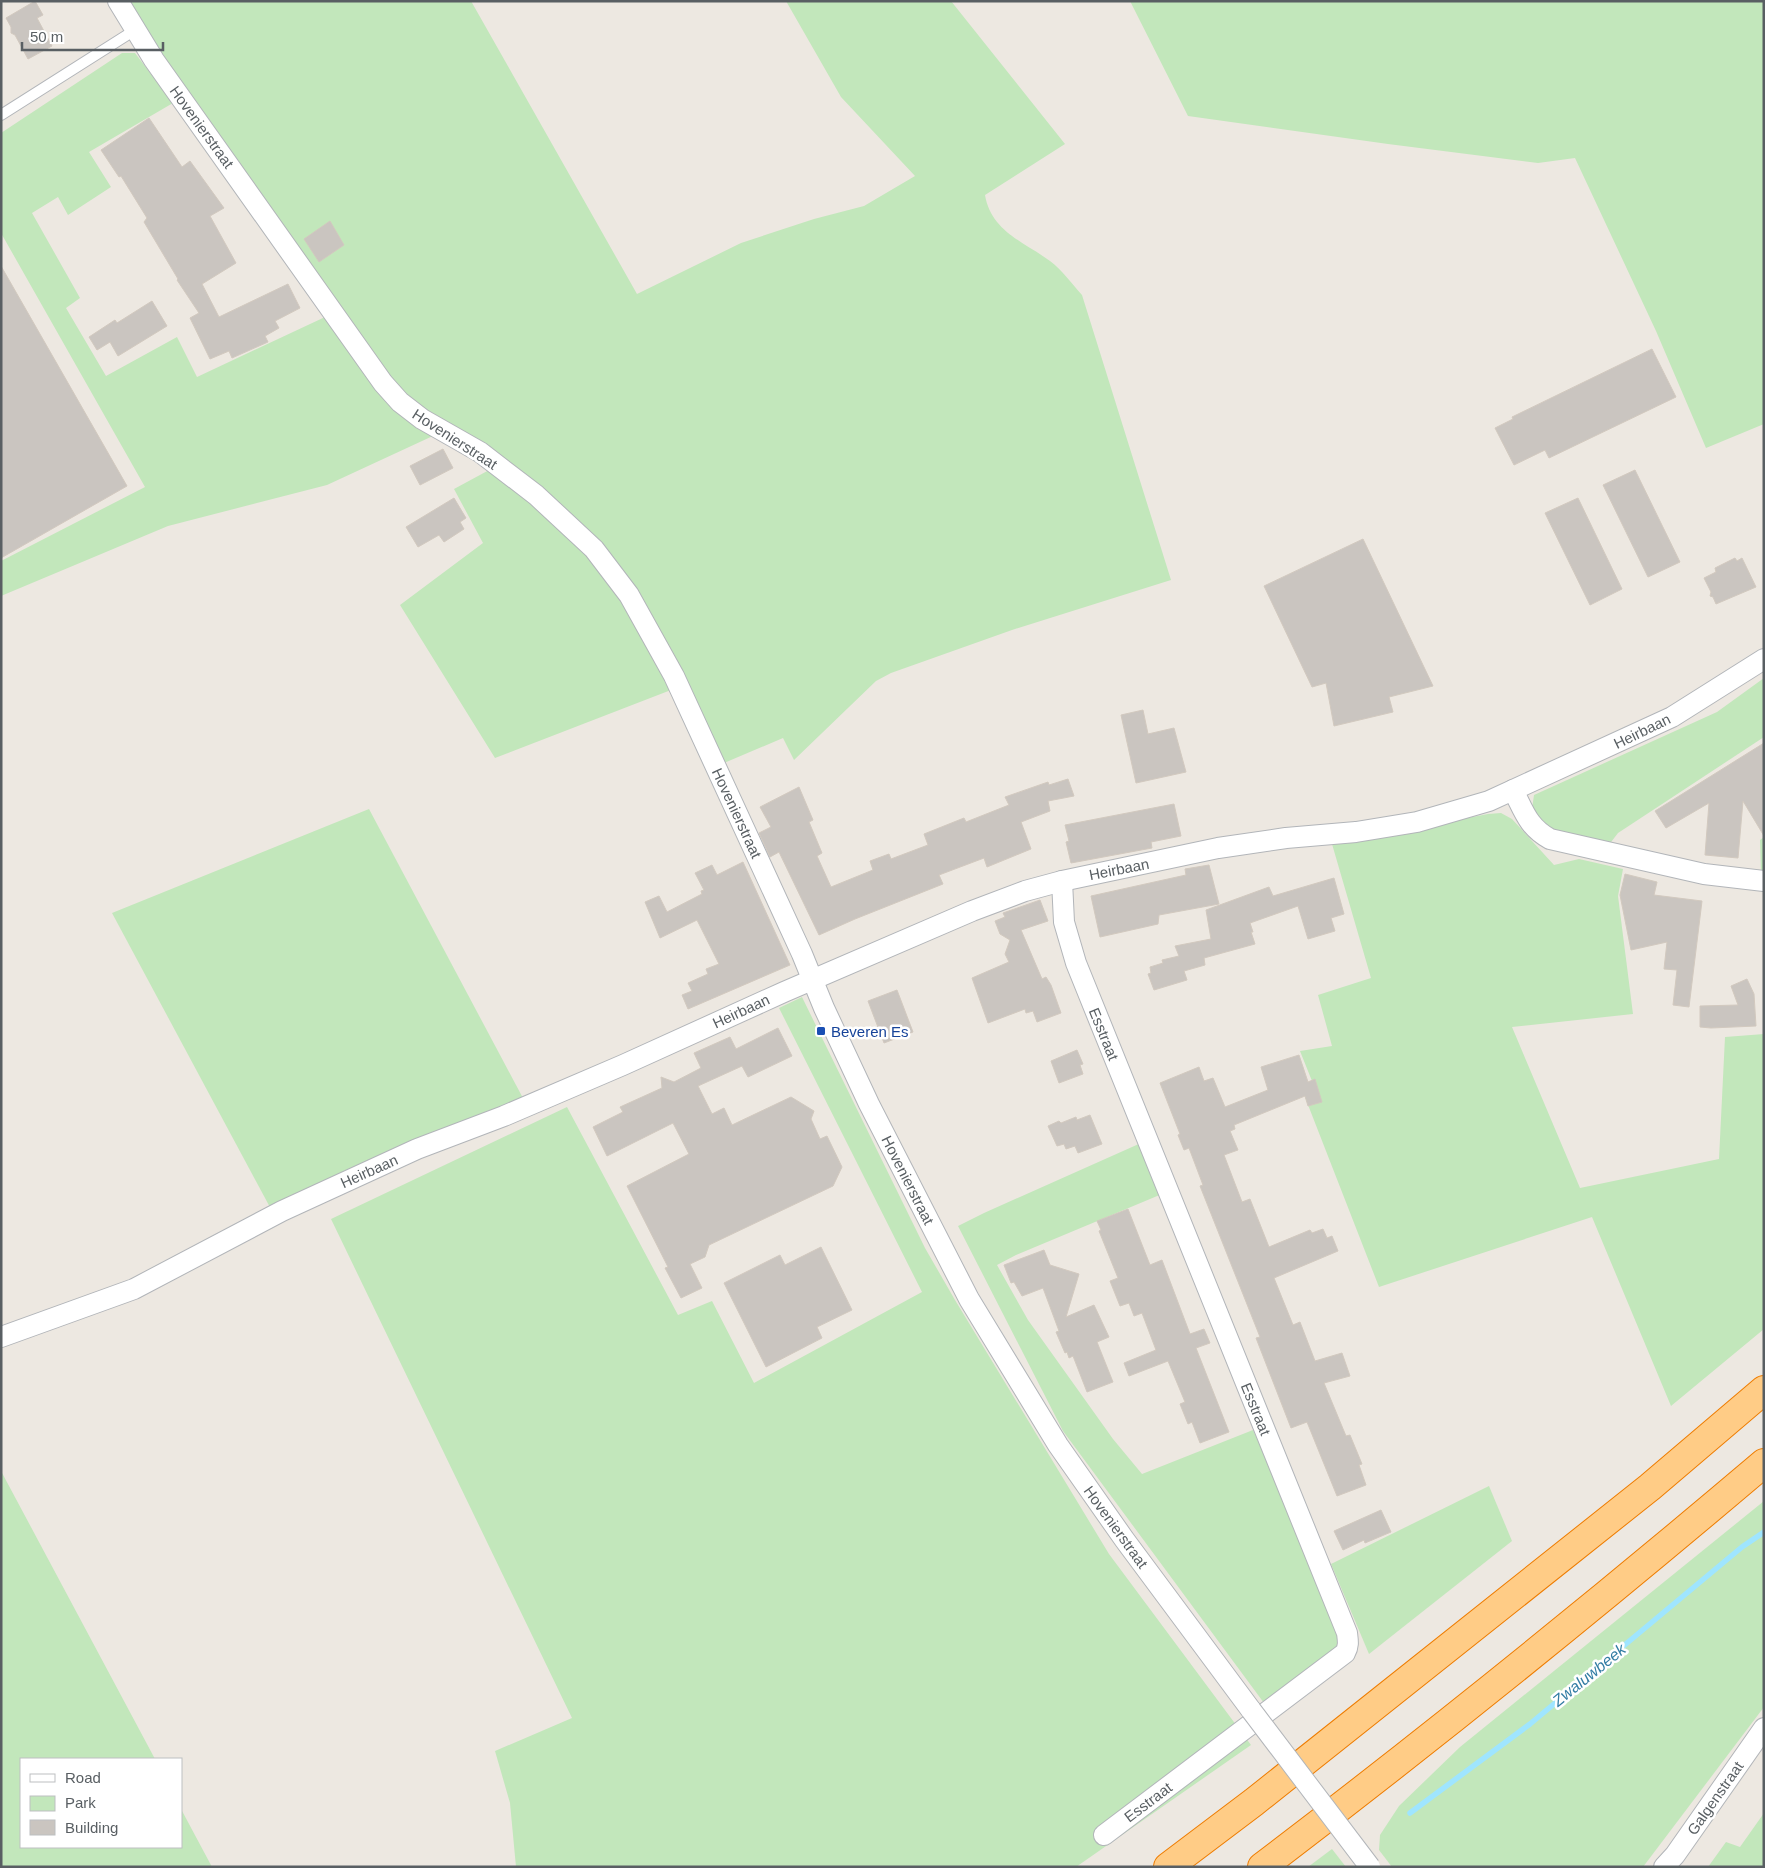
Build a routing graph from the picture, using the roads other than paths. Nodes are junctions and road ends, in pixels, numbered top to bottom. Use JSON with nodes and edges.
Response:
{"nodes":[{"id":1,"x":118,"y":1,"type":"edge"},
{"id":2,"x":135,"y":30,"type":"junction"},
{"id":3,"x":1,"y":115,"type":"edge"},
{"id":4,"x":1764,"y":658,"type":"edge"},
{"id":5,"x":1513,"y":790,"type":"junction"},
{"id":6,"x":1062,"y":881,"type":"junction"},
{"id":7,"x":1764,"y":881,"type":"edge"},
{"id":8,"x":813,"y":980,"type":"junction"},
{"id":9,"x":1,"y":1337,"type":"edge"},
{"id":10,"x":1764,"y":1390,"type":"edge"},
{"id":11,"x":1764,"y":1464,"type":"edge"},
{"id":12,"x":1764,"y":1728,"type":"edge"},
{"id":13,"x":1104,"y":1836,"type":"dead end"},
{"id":14,"x":1168,"y":1867,"type":"edge"},
{"id":15,"x":1262,"y":1867,"type":"edge"},
{"id":16,"x":1370,"y":1867,"type":"edge"},
{"id":17,"x":1664,"y":1867,"type":"edge"}],
"edges":[{"from":1,"to":2,"type":"street","name":"Hovenierstraat"},
{"from":2,"to":3,"type":"lane"},
{"from":2,"to":8,"type":"street","name":"Hovenierstraat"},
{"from":4,"to":5,"type":"street","name":"Heirbaan"},
{"from":5,"to":6,"type":"street","name":"Heirbaan"},
{"from":5,"to":7,"type":"street"},
{"from":6,"to":8,"type":"street","name":"Heirbaan"},
{"from":6,"to":13,"type":"street","name":"Esstraat"},
{"from":8,"to":9,"type":"street","name":"Heirbaan"},
{"from":8,"to":16,"type":"street","name":"Hovenierstraat","bridge":true},
{"from":10,"to":14,"type":"highway"},
{"from":11,"to":15,"type":"highway"},
{"from":12,"to":17,"type":"street","name":"Galgenstraat"}]}
